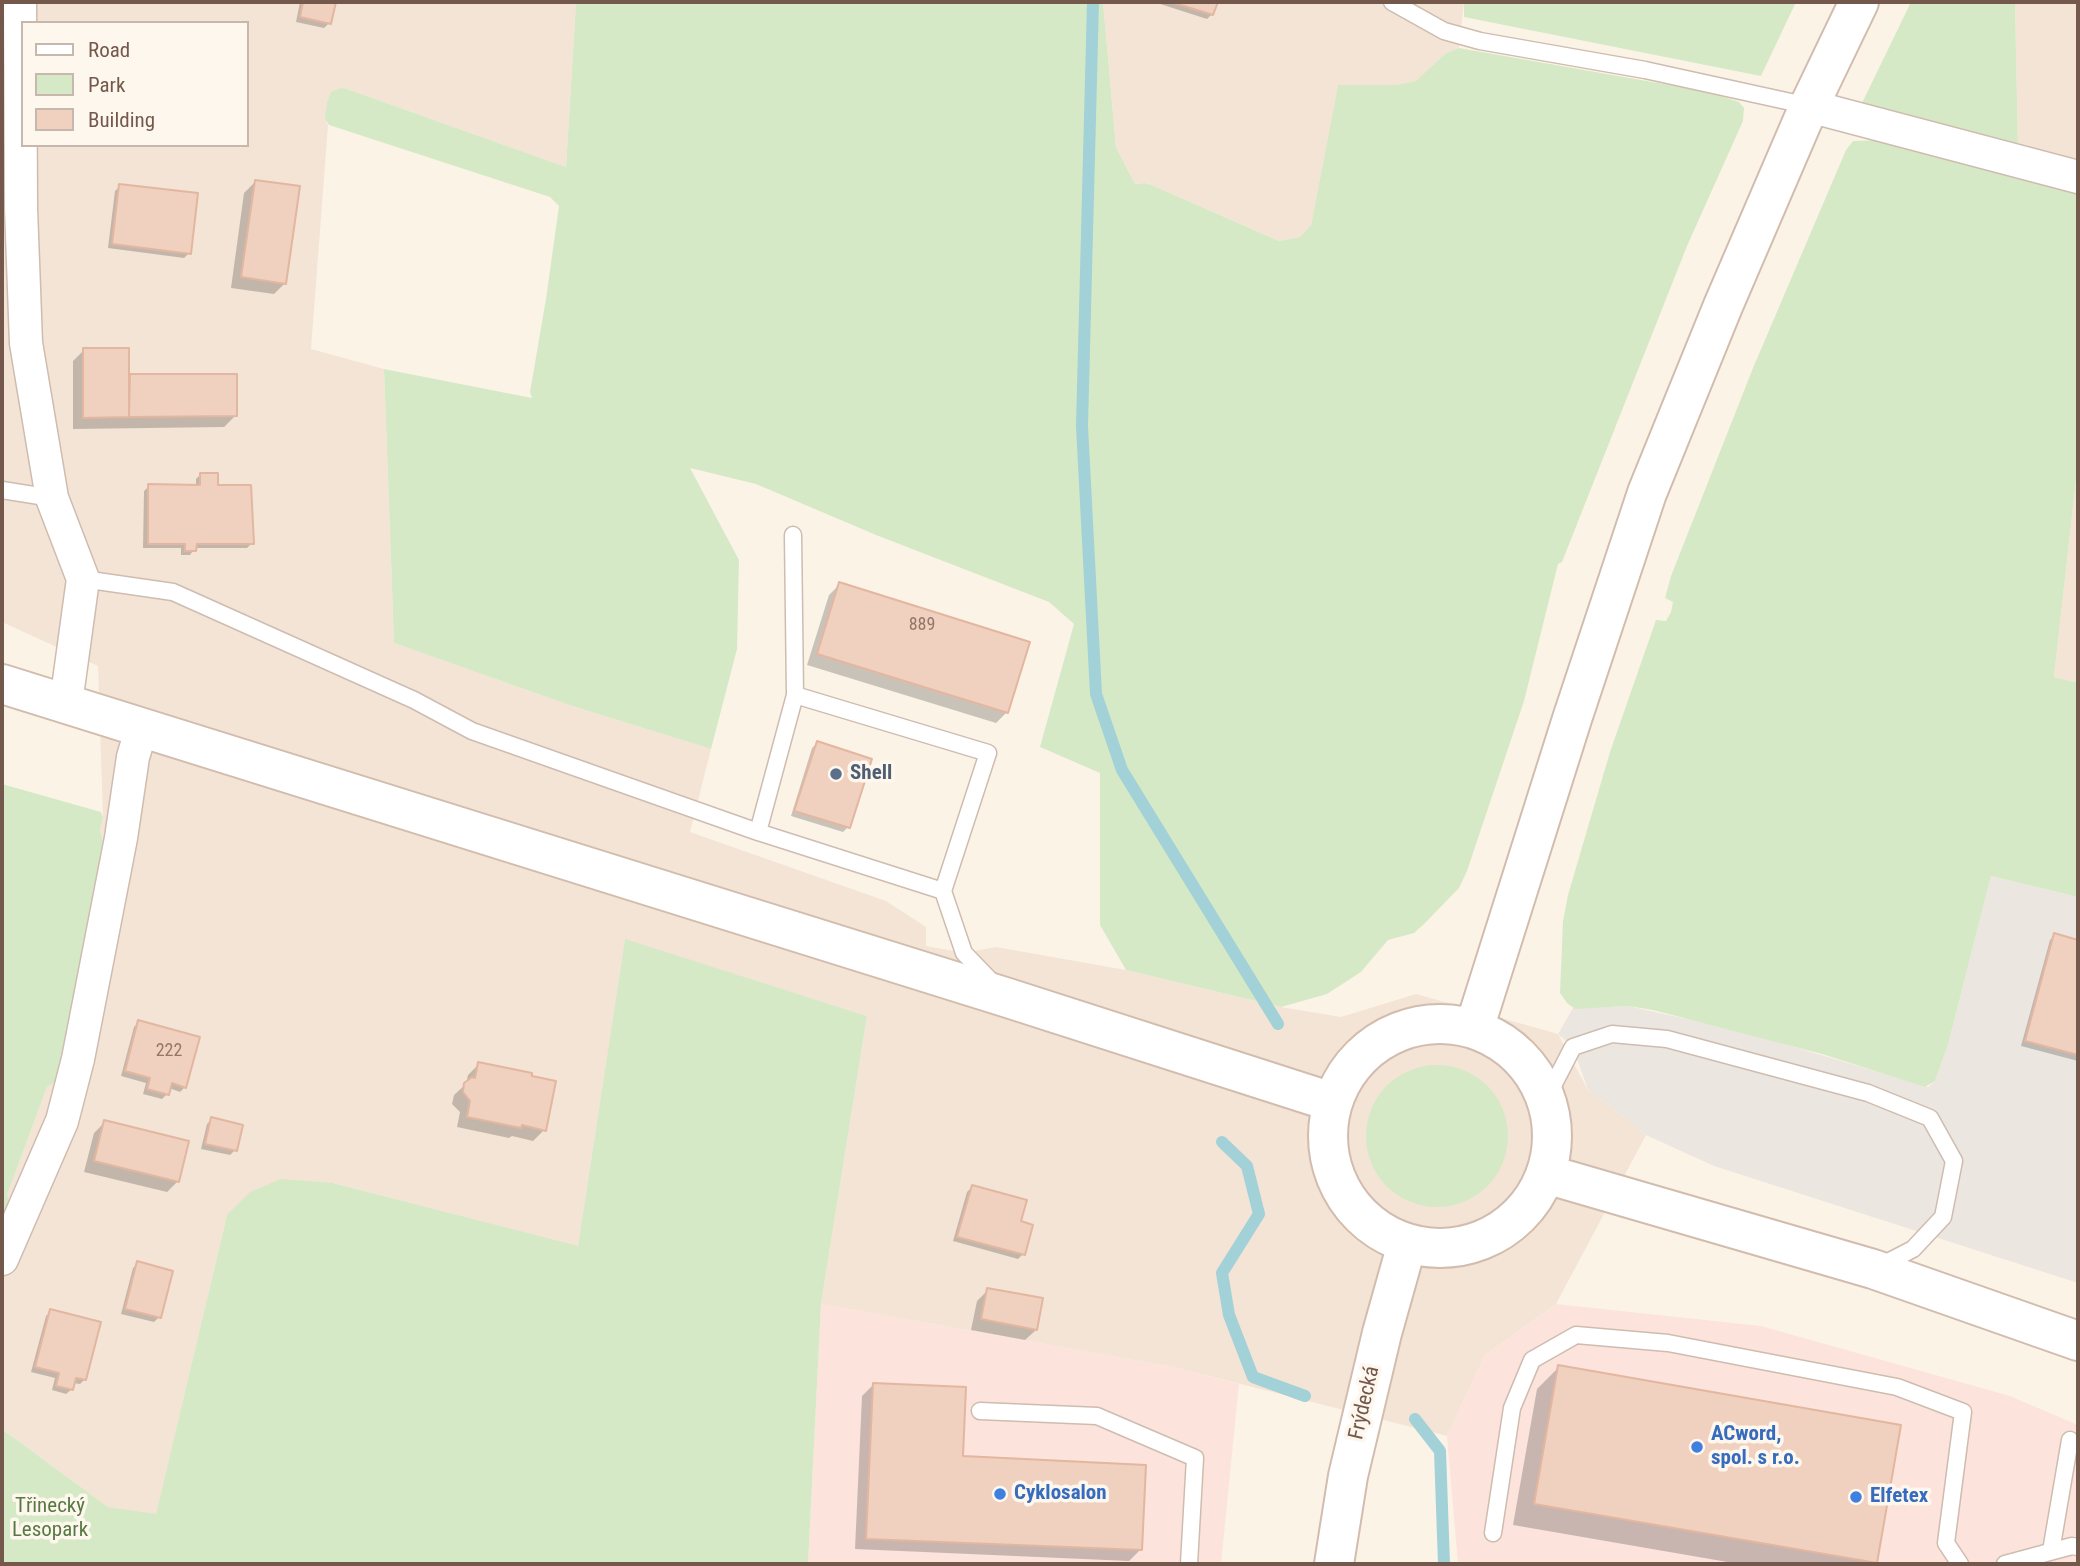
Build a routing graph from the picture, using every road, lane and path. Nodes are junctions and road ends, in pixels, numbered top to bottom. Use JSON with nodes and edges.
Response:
{"nodes":[{"id":1,"x":20,"y":2,"type":"edge"},
{"id":2,"x":1392,"y":2,"type":"edge"},
{"id":3,"x":1859,"y":2,"type":"edge"},
{"id":4,"x":1809,"y":106,"type":"junction"},
{"id":5,"x":2078,"y":177,"type":"edge"},
{"id":6,"x":2,"y":490,"type":"edge"},
{"id":7,"x":52,"y":498,"type":"junction"},
{"id":8,"x":793,"y":535,"type":"dead end"},
{"id":9,"x":83,"y":579,"type":"junction"},
{"id":10,"x":2,"y":684,"type":"edge"},
{"id":11,"x":795,"y":695,"type":"junction"},
{"id":12,"x":66,"y":704,"type":"junction"},
{"id":13,"x":142,"y":727,"type":"junction"},
{"id":14,"x":758,"y":832,"type":"junction"},
{"id":15,"x":943,"y":891,"type":"junction"},
{"id":16,"x":1008,"y":998,"type":"junction"},
{"id":17,"x":1474,"y":1029,"type":"junction"},
{"id":18,"x":1546,"y":1099,"type":"junction"},
{"id":19,"x":1332,"y":1102,"type":"junction"},
{"id":20,"x":1546,"y":1174,"type":"junction"},
{"id":21,"x":1407,"y":1244,"type":"junction"},
{"id":22,"x":2,"y":1259,"type":"edge"},
{"id":23,"x":1872,"y":1269,"type":"junction"},
{"id":24,"x":2078,"y":1341,"type":"edge"},
{"id":25,"x":980,"y":1411,"type":"dead end"},
{"id":26,"x":2070,"y":1440,"type":"dead end"},
{"id":27,"x":1493,"y":1533,"type":"dead end"},
{"id":28,"x":2078,"y":1547,"type":"edge"},
{"id":29,"x":2052,"y":1551,"type":"junction"},
{"id":30,"x":1189,"y":1564,"type":"edge"},
{"id":31,"x":1334,"y":1564,"type":"edge"},
{"id":32,"x":1960,"y":1564,"type":"edge"},
{"id":33,"x":2005,"y":1564,"type":"edge"}],
"edges":[{"from":1,"to":7,"type":"street"},
{"from":2,"to":4,"type":"lane"},
{"from":3,"to":4,"type":"main road"},
{"from":4,"to":5,"type":"street"},
{"from":4,"to":17,"type":"main road"},
{"from":6,"to":7,"type":"lane"},
{"from":7,"to":9,"type":"street"},
{"from":8,"to":11,"type":"lane"},
{"from":9,"to":12,"type":"street"},
{"from":9,"to":14,"type":"lane"},
{"from":10,"to":12,"type":"main road"},
{"from":11,"to":14,"type":"lane"},
{"from":11,"to":15,"type":"lane"},
{"from":12,"to":13,"type":"main road"},
{"from":13,"to":16,"type":"main road"},
{"from":13,"to":22,"type":"street"},
{"from":14,"to":15,"type":"lane"},
{"from":15,"to":16,"type":"lane"},
{"from":16,"to":19,"type":"main road"},
{"from":17,"to":18,"type":"main road"},
{"from":17,"to":19,"type":"main road"},
{"from":18,"to":20,"type":"main road"},
{"from":18,"to":23,"type":"lane"},
{"from":19,"to":21,"type":"main road"},
{"from":20,"to":21,"type":"main road"},
{"from":20,"to":23,"type":"main road"},
{"from":21,"to":31,"type":"main road","name":"Frýdecká"},
{"from":23,"to":24,"type":"main road"},
{"from":25,"to":30,"type":"lane"},
{"from":26,"to":29,"type":"lane"},
{"from":27,"to":32,"type":"lane"},
{"from":28,"to":29,"type":"lane"},
{"from":29,"to":33,"type":"lane"}]}
